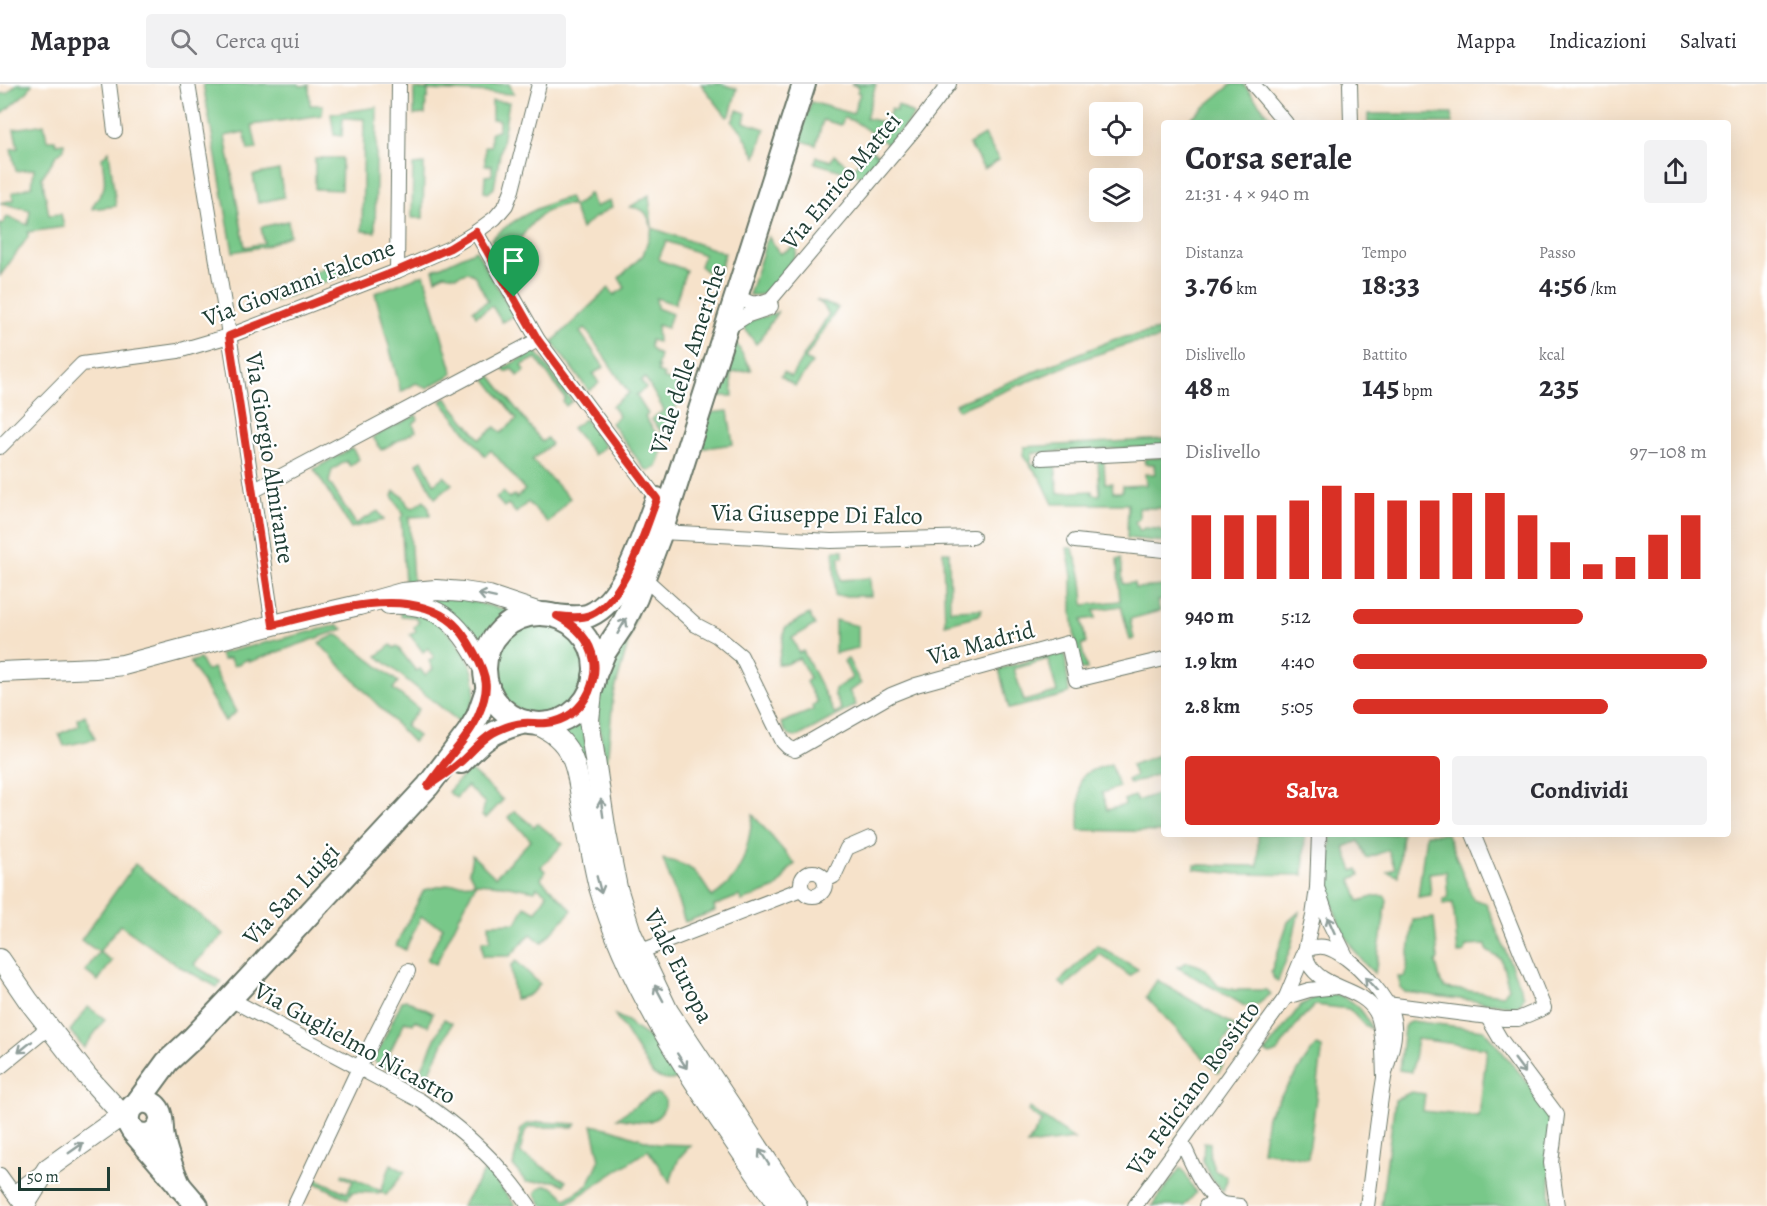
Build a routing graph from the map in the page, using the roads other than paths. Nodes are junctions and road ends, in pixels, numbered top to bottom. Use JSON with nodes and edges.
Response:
{"nodes":[{"id":1,"x":109,"y":84,"type":"edge"},
{"id":2,"x":188,"y":84,"type":"edge"},
{"id":3,"x":399,"y":84,"type":"edge"},
{"id":4,"x":539,"y":84,"type":"edge"},
{"id":5,"x":790,"y":84,"type":"edge"},
{"id":6,"x":804,"y":84,"type":"edge"},
{"id":7,"x":949,"y":84,"type":"edge"},
{"id":8,"x":1253,"y":84,"type":"edge"},
{"id":9,"x":1350,"y":84,"type":"edge"},
{"id":10,"x":1283,"y":120,"type":"edge"},
{"id":11,"x":1352,"y":120,"type":"edge"},
{"id":12,"x":115,"y":131,"type":"dead end"},
{"id":13,"x":476,"y":232,"type":"junction"},
{"id":14,"x":397,"y":271,"type":"junction"},
{"id":15,"x":788,"y":279,"type":"junction"},
{"id":16,"x":736,"y":294,"type":"junction"},
{"id":17,"x":725,"y":329,"type":"junction"},
{"id":18,"x":229,"y":336,"type":"junction"},
{"id":19,"x":538,"y":340,"type":"junction"},
{"id":20,"x":0,"y":447,"type":"edge"},
{"id":21,"x":1161,"y":452,"type":"edge"},
{"id":22,"x":1042,"y":458,"type":"dead end"},
{"id":23,"x":253,"y":491,"type":"junction"},
{"id":24,"x":657,"y":499,"type":"junction"},
{"id":25,"x":661,"y":532,"type":"junction"},
{"id":26,"x":973,"y":537,"type":"dead end"},
{"id":27,"x":1075,"y":540,"type":"dead end"},
{"id":28,"x":1161,"y":550,"type":"edge"},
{"id":29,"x":644,"y":578,"type":"junction"},
{"id":30,"x":359,"y":605,"type":"junction"},
{"id":31,"x":550,"y":615,"type":"junction"},
{"id":32,"x":273,"y":625,"type":"junction"},
{"id":33,"x":1161,"y":660,"type":"edge"},
{"id":34,"x":0,"y":672,"type":"edge"},
{"id":35,"x":486,"y":679,"type":"junction"},
{"id":36,"x":593,"y":680,"type":"junction"},
{"id":37,"x":529,"y":723,"type":"junction"},
{"id":38,"x":428,"y":786,"type":"junction"},
{"id":39,"x":1320,"y":837,"type":"edge"},
{"id":40,"x":1474,"y":837,"type":"edge"},
{"id":41,"x":870,"y":838,"type":"dead end"},
{"id":42,"x":1317,"y":888,"type":"junction"},
{"id":43,"x":1305,"y":951,"type":"junction"},
{"id":44,"x":639,"y":952,"type":"junction"},
{"id":45,"x":0,"y":959,"type":"edge"},
{"id":46,"x":1348,"y":960,"type":"junction"},
{"id":47,"x":408,"y":971,"type":"dead end"},
{"id":48,"x":1339,"y":986,"type":"junction"},
{"id":49,"x":1287,"y":997,"type":"junction"},
{"id":50,"x":230,"y":999,"type":"junction"},
{"id":51,"x":1382,"y":1007,"type":"junction"},
{"id":52,"x":1488,"y":1018,"type":"junction"},
{"id":53,"x":49,"y":1028,"type":"junction"},
{"id":54,"x":193,"y":1038,"type":"junction"},
{"id":55,"x":0,"y":1066,"type":"edge"},
{"id":56,"x":359,"y":1068,"type":"junction"},
{"id":57,"x":131,"y":1116,"type":"junction"},
{"id":58,"x":161,"y":1118,"type":"junction"},
{"id":59,"x":1182,"y":1143,"type":"junction"},
{"id":60,"x":0,"y":1175,"type":"edge"},
{"id":61,"x":180,"y":1187,"type":"junction"},
{"id":62,"x":1206,"y":1189,"type":"junction"},
{"id":63,"x":20,"y":1202,"type":"edge"},
{"id":64,"x":1222,"y":1204,"type":"junction"},
{"id":65,"x":197,"y":1206,"type":"edge"},
{"id":66,"x":294,"y":1206,"type":"edge"},
{"id":67,"x":529,"y":1206,"type":"edge"},
{"id":68,"x":778,"y":1206,"type":"edge"},
{"id":69,"x":797,"y":1206,"type":"edge"},
{"id":70,"x":1135,"y":1206,"type":"edge"},
{"id":71,"x":1199,"y":1206,"type":"edge"},
{"id":72,"x":1206,"y":1206,"type":"edge"},
{"id":73,"x":1240,"y":1206,"type":"edge"},
{"id":74,"x":1368,"y":1206,"type":"edge"},
{"id":75,"x":1557,"y":1206,"type":"edge"}],
"edges":[{"from":1,"to":12,"type":"street"},
{"from":2,"to":18,"type":"street","name":"Via Giorgio Almirante"},
{"from":3,"to":14,"type":"street"},
{"from":4,"to":13,"type":"street","name":"Via Giovanni Falcone"},
{"from":5,"to":24,"type":"main road","name":"Viale delle Americhe"},
{"from":6,"to":16,"type":"main road","name":"Viale delle Americhe"},
{"from":7,"to":15,"type":"street","name":"Via Enrico Mattei"},
{"from":8,"to":10,"type":"street"},
{"from":9,"to":11,"type":"street"},
{"from":13,"to":14,"type":"street","name":"Via Giovanni Falcone"},
{"from":13,"to":19,"type":"street"},
{"from":14,"to":18,"type":"street","name":"Via Giovanni Falcone"},
{"from":15,"to":16,"type":"street"},
{"from":15,"to":17,"type":"street"},
{"from":16,"to":17,"type":"main road","name":"Viale delle Americhe"},
{"from":17,"to":25,"type":"main road","name":"Viale delle Americhe"},
{"from":18,"to":20,"type":"street","name":"Via Giovanni Falcone"},
{"from":18,"to":23,"type":"street","name":"Via Giorgio Almirante"},
{"from":19,"to":23,"type":"street"},
{"from":19,"to":24,"type":"street"},
{"from":21,"to":22,"type":"street"},
{"from":23,"to":32,"type":"street","name":"Via Giorgio Almirante"},
{"from":24,"to":31,"type":"main road","name":"Viale delle Americhe"},
{"from":25,"to":26,"type":"street","name":"Via Giuseppe Di Falco"},
{"from":25,"to":29,"type":"main road","name":"Viale delle Americhe"},
{"from":27,"to":28,"type":"street"},
{"from":29,"to":33,"type":"street","name":"Via Madrid"},
{"from":36,"to":29,"type":"main road","name":"Viale delle Americhe","one_way":true},
{"from":31,"to":30,"type":"main road","one_way":true},
{"from":30,"to":32,"type":"main road"},
{"from":30,"to":35,"type":"main road"},
{"from":31,"to":35,"type":"main road"},
{"from":31,"to":36,"type":"main road"},
{"from":32,"to":34,"type":"main road"},
{"from":35,"to":37,"type":"main road"},
{"from":35,"to":38,"type":"main road"},
{"from":36,"to":37,"type":"main road"},
{"from":44,"to":36,"type":"main road","name":"Viale Europa","one_way":true},
{"from":37,"to":38,"type":"main road"},
{"from":37,"to":68,"type":"main road","name":"Viale Europa","one_way":true},
{"from":38,"to":50,"type":"main road","name":"Via San Luigi"},
{"from":39,"to":42,"type":"street","name":"Via Feliciano Rossitto"},
{"from":40,"to":52,"type":"street"},
{"from":41,"to":44,"type":"street"},
{"from":42,"to":43,"type":"street","name":"Via Feliciano Rossitto"},
{"from":46,"to":42,"type":"street","one_way":true},
{"from":43,"to":46,"type":"street"},
{"from":43,"to":48,"type":"street"},
{"from":43,"to":49,"type":"street","name":"Via Feliciano Rossitto"},
{"from":69,"to":44,"type":"main road","name":"Viale Europa","one_way":true},
{"from":45,"to":53,"type":"main road"},
{"from":51,"to":46,"type":"street","one_way":true},
{"from":47,"to":56,"type":"street"},
{"from":48,"to":49,"type":"street"},
{"from":48,"to":51,"type":"street"},
{"from":49,"to":59,"type":"street","name":"Via Feliciano Rossitto"},
{"from":50,"to":54,"type":"main road","name":"Via San Luigi"},
{"from":50,"to":56,"type":"street","name":"Via Guglielmo Nicastro"},
{"from":51,"to":52,"type":"street"},
{"from":51,"to":74,"type":"street"},
{"from":52,"to":75,"type":"street","one_way":true},
{"from":53,"to":55,"type":"street","one_way":true},
{"from":53,"to":57,"type":"main road"},
{"from":54,"to":57,"type":"main road","name":"Via San Luigi"},
{"from":54,"to":58,"type":"main road","name":"Via San Luigi"},
{"from":56,"to":66,"type":"street"},
{"from":56,"to":67,"type":"street","name":"Via Guglielmo Nicastro"},
{"from":57,"to":58,"type":"main road"},
{"from":57,"to":61,"type":"main road"},
{"from":63,"to":57,"type":"main road","one_way":true},
{"from":58,"to":61,"type":"main road"},
{"from":59,"to":62,"type":"street"},
{"from":59,"to":70,"type":"street","name":"Via Feliciano Rossitto"},
{"from":60,"to":63,"type":"street"},
{"from":61,"to":65,"type":"main road"},
{"from":62,"to":64,"type":"street"},
{"from":62,"to":71,"type":"street"},
{"from":64,"to":72,"type":"street"},
{"from":64,"to":73,"type":"street"}]}
